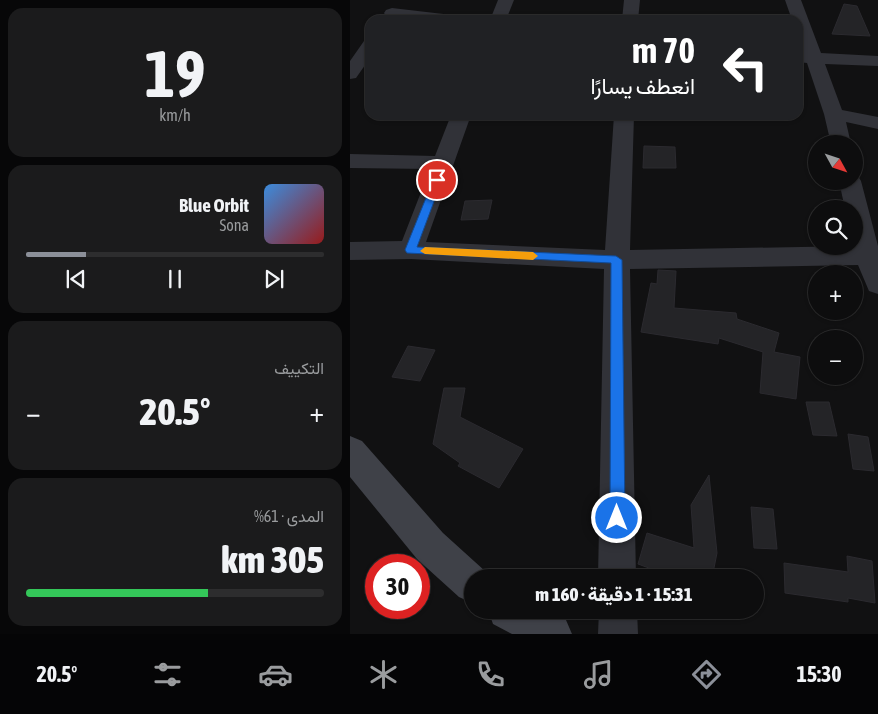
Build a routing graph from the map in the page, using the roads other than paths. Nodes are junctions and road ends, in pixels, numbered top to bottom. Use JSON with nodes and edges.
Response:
{"nodes":[{"id":1,"x":506,"y":0,"type":"edge"},
{"id":2,"x":632,"y":0,"type":"edge"},
{"id":3,"x":793,"y":0,"type":"edge"},
{"id":4,"x":392,"y":11,"type":"edge"},
{"id":5,"x":419,"y":15,"type":"edge"},
{"id":6,"x":500,"y":15,"type":"edge"},
{"id":7,"x":630,"y":15,"type":"edge"},
{"id":8,"x":796,"y":15,"type":"edge"},
{"id":9,"x":365,"y":56,"type":"edge"},
{"id":10,"x":805,"y":57,"type":"edge"},
{"id":11,"x":878,"y":61,"type":"edge"},
{"id":12,"x":358,"y":71,"type":"edge"},
{"id":13,"x":834,"y":114,"type":"junction"},
{"id":14,"x":459,"y":120,"type":"edge"},
{"id":15,"x":624,"y":120,"type":"edge"},
{"id":16,"x":878,"y":123,"type":"edge"},
{"id":17,"x":839,"y":135,"type":"edge"},
{"id":18,"x":350,"y":161,"type":"edge"},
{"id":19,"x":444,"y":163,"type":"junction"},
{"id":20,"x":853,"y":190,"type":"edge"},
{"id":21,"x":410,"y":250,"type":"junction"},
{"id":22,"x":350,"y":251,"type":"edge"},
{"id":23,"x":873,"y":255,"type":"edge"},
{"id":24,"x":616,"y":260,"type":"junction"},
{"id":25,"x":878,"y":284,"type":"edge"},
{"id":26,"x":352,"y":465,"type":"edge"},
{"id":27,"x":618,"y":569,"type":"edge"},
{"id":28,"x":464,"y":577,"type":"edge"},
{"id":29,"x":524,"y":619,"type":"edge"},
{"id":30,"x":618,"y":619,"type":"edge"},
{"id":31,"x":552,"y":634,"type":"edge"},
{"id":32,"x":618,"y":634,"type":"edge"}],
"edges":[{"from":1,"to":6,"type":"street"},
{"from":2,"to":7,"type":"street"},
{"from":3,"to":8,"type":"street"},
{"from":4,"to":5,"type":"street"},
{"from":9,"to":12,"type":"street"},
{"from":10,"to":11,"type":"street"},
{"from":10,"to":13,"type":"street"},
{"from":13,"to":16,"type":"street"},
{"from":13,"to":17,"type":"street"},
{"from":14,"to":19,"type":"street"},
{"from":15,"to":24,"type":"street"},
{"from":18,"to":19,"type":"street"},
{"from":19,"to":21,"type":"street"},
{"from":20,"to":23,"type":"street"},
{"from":21,"to":22,"type":"street"},
{"from":21,"to":24,"type":"street"},
{"from":23,"to":24,"type":"street"},
{"from":23,"to":25,"type":"street"},
{"from":24,"to":27,"type":"street"},
{"from":26,"to":28,"type":"main road"},
{"from":29,"to":31,"type":"main road"},
{"from":30,"to":32,"type":"street"}]}
